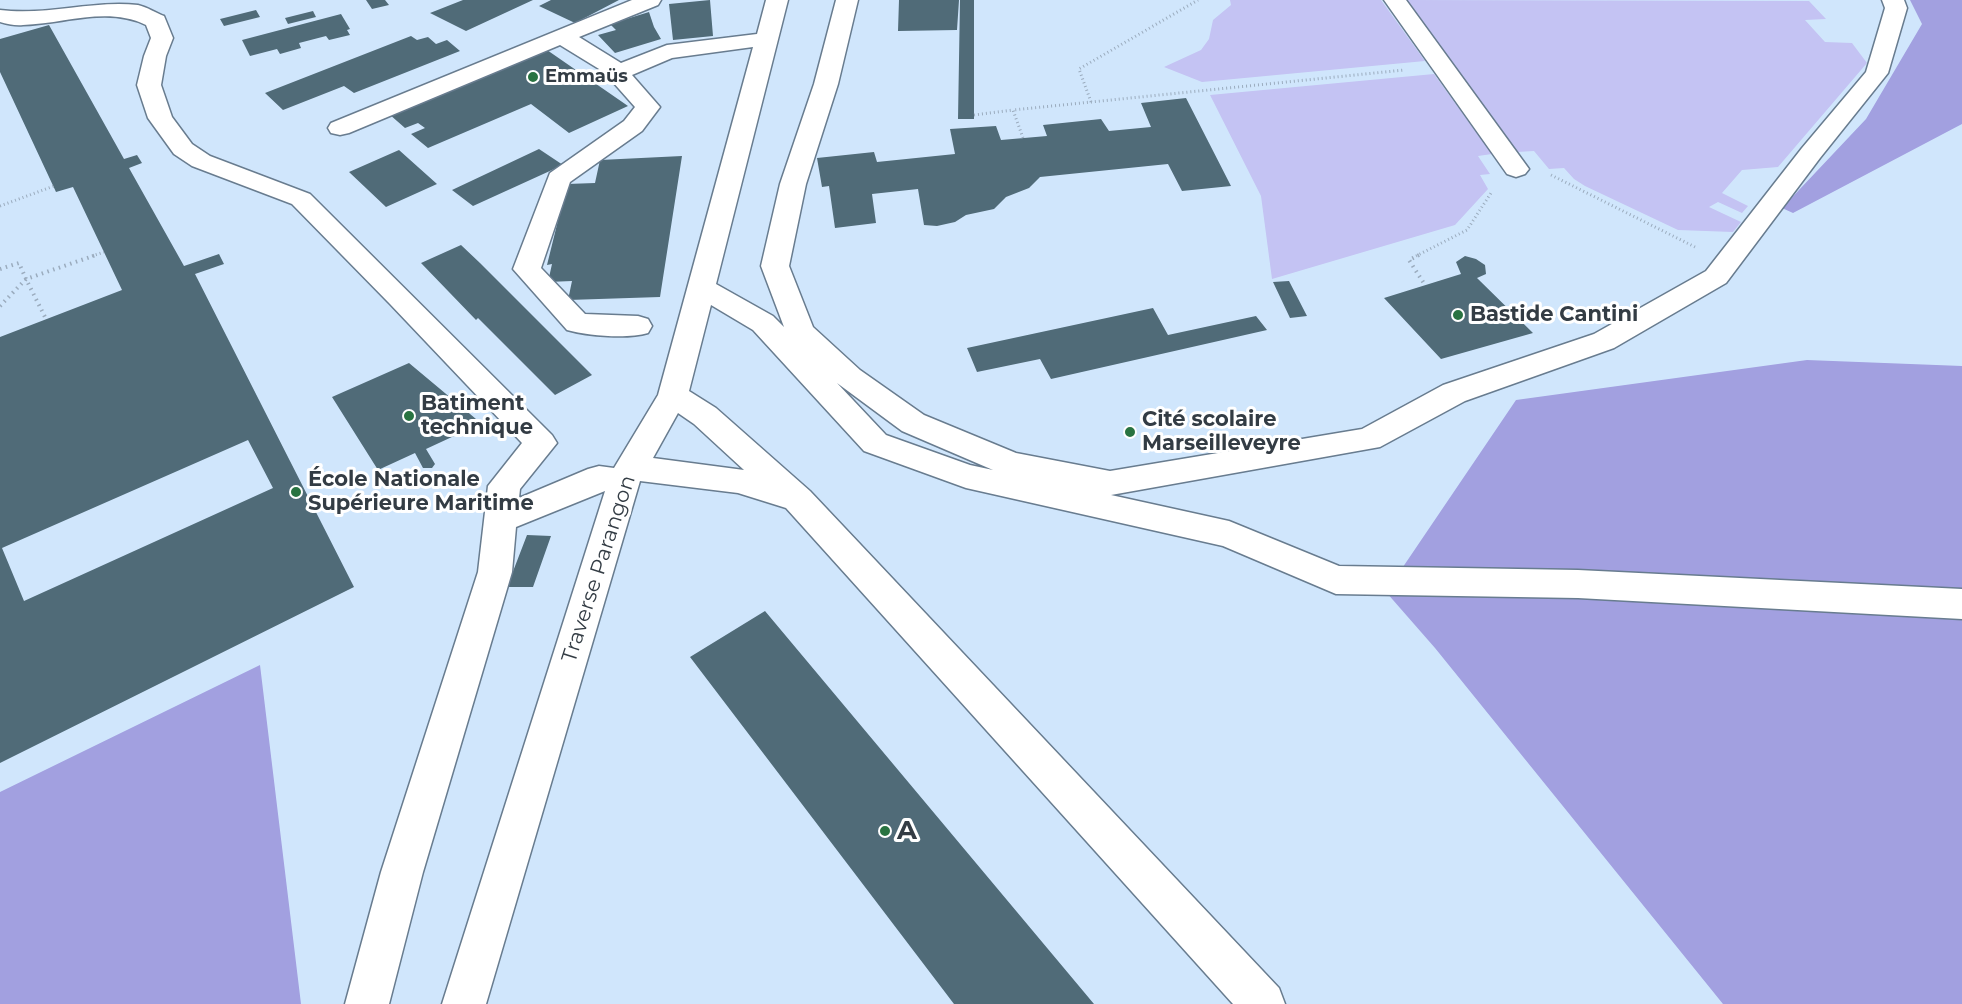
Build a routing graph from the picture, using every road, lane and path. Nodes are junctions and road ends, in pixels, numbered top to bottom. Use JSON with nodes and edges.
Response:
{"nodes":[{"id":1,"x":650,"y":0,"type":"edge"},
{"id":2,"x":777,"y":0,"type":"edge"},
{"id":3,"x":848,"y":0,"type":"edge"},
{"id":4,"x":1198,"y":0,"type":"edge"},
{"id":5,"x":1395,"y":0,"type":"edge"},
{"id":6,"x":1893,"y":0,"type":"edge"},
{"id":7,"x":0,"y":16,"type":"edge"},
{"id":8,"x":561,"y":36,"type":"junction"},
{"id":9,"x":767,"y":39,"type":"junction"},
{"id":10,"x":1444,"y":66,"type":"junction"},
{"id":11,"x":619,"y":72,"type":"junction"},
{"id":12,"x":1091,"y":102,"type":"junction"},
{"id":13,"x":1013,"y":110,"type":"junction"},
{"id":14,"x":974,"y":115,"type":"dead end"},
{"id":15,"x":340,"y":128,"type":"dead end"},
{"id":16,"x":1023,"y":138,"type":"dead end"},
{"id":17,"x":1516,"y":168,"type":"dead end"},
{"id":18,"x":54,"y":186,"type":"dead end"},
{"id":19,"x":1578,"y":187,"type":"dead end"},
{"id":20,"x":1491,"y":193,"type":"dead end"},
{"id":21,"x":0,"y":206,"type":"edge"},
{"id":22,"x":1668,"y":233,"type":"dead end"},
{"id":23,"x":104,"y":252,"type":"dead end"},
{"id":24,"x":0,"y":269,"type":"edge"},
{"id":25,"x":26,"y":279,"type":"junction"},
{"id":26,"x":1425,"y":285,"type":"dead end"},
{"id":27,"x":703,"y":288,"type":"junction"},
{"id":28,"x":0,"y":306,"type":"edge"},
{"id":29,"x":46,"y":319,"type":"dead end"},
{"id":30,"x":638,"y":326,"type":"dead end"},
{"id":31,"x":673,"y":395,"type":"junction"},
{"id":32,"x":627,"y":474,"type":"junction"},
{"id":33,"x":798,"y":500,"type":"junction"},
{"id":34,"x":501,"y":519,"type":"junction"},
{"id":35,"x":1962,"y":604,"type":"edge"},
{"id":36,"x":367,"y":1004,"type":"edge"},
{"id":37,"x":464,"y":1004,"type":"edge"},
{"id":38,"x":1263,"y":1004,"type":"edge"}],
"edges":[{"from":1,"to":8,"type":"street"},
{"from":2,"to":9,"type":"street","name":"Traverse Parangon"},
{"from":3,"to":6,"type":"street"},
{"from":4,"to":12,"type":"path"},
{"from":5,"to":10,"type":"street"},
{"from":7,"to":34,"type":"street"},
{"from":8,"to":11,"type":"street"},
{"from":8,"to":15,"type":"street"},
{"from":9,"to":11,"type":"street"},
{"from":9,"to":27,"type":"street","name":"Traverse Parangon"},
{"from":10,"to":12,"type":"path"},
{"from":10,"to":17,"type":"street"},
{"from":11,"to":30,"type":"street"},
{"from":12,"to":13,"type":"path"},
{"from":13,"to":14,"type":"path"},
{"from":13,"to":16,"type":"path"},
{"from":18,"to":21,"type":"path"},
{"from":19,"to":22,"type":"path"},
{"from":20,"to":26,"type":"path"},
{"from":23,"to":25,"type":"path"},
{"from":24,"to":25,"type":"path"},
{"from":25,"to":28,"type":"path"},
{"from":25,"to":29,"type":"path"},
{"from":27,"to":31,"type":"street","name":"Traverse Parangon"},
{"from":27,"to":35,"type":"street"},
{"from":31,"to":32,"type":"street","name":"Traverse Parangon"},
{"from":31,"to":33,"type":"street"},
{"from":32,"to":33,"type":"street"},
{"from":32,"to":34,"type":"street"},
{"from":32,"to":37,"type":"street","name":"Traverse Parangon"},
{"from":33,"to":38,"type":"street"},
{"from":34,"to":36,"type":"street"}]}
